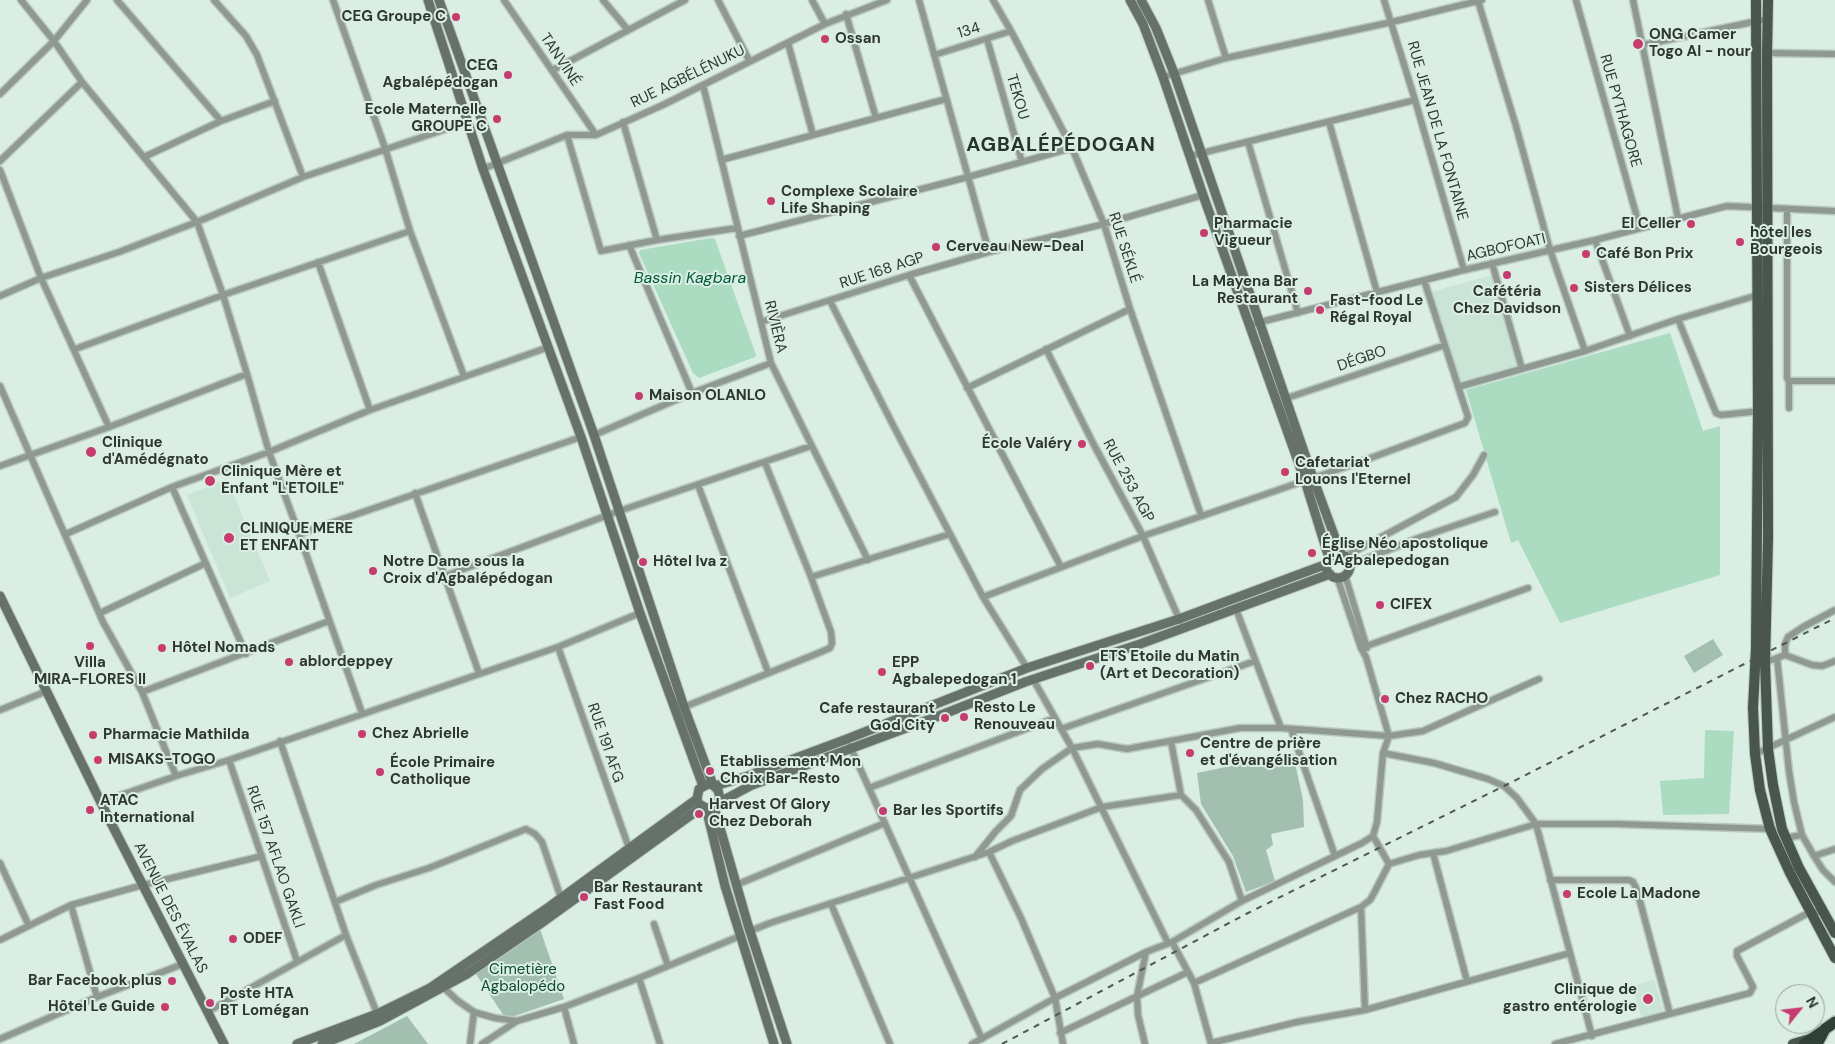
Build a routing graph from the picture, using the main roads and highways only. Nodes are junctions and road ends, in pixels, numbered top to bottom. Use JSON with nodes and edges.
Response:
{"nodes":[{"id":1,"x":1756,"y":0,"type":"edge"},
{"id":2,"x":1768,"y":0,"type":"edge"},
{"id":3,"x":1763,"y":208,"type":"junction"},
{"id":4,"x":1763,"y":411,"type":"junction"},
{"id":5,"x":1760,"y":663,"type":"junction"},
{"id":6,"x":1835,"y":934,"type":"edge"},
{"id":7,"x":1835,"y":958,"type":"edge"},
{"id":8,"x":1835,"y":1022,"type":"edge"},
{"id":9,"x":1811,"y":1042,"type":"edge"},
{"id":10,"x":1793,"y":1044,"type":"edge"}],
"edges":[{"from":1,"to":3,"type":"main road"},
{"from":2,"to":3,"type":"main road"},
{"from":3,"to":4,"type":"main road"},
{"from":3,"to":4,"type":"main road"},
{"from":4,"to":5,"type":"main road"},
{"from":5,"to":6,"type":"main road"},
{"from":5,"to":7,"type":"main road"},
{"from":8,"to":9,"type":"highway"},
{"from":9,"to":10,"type":"main road"}]}
